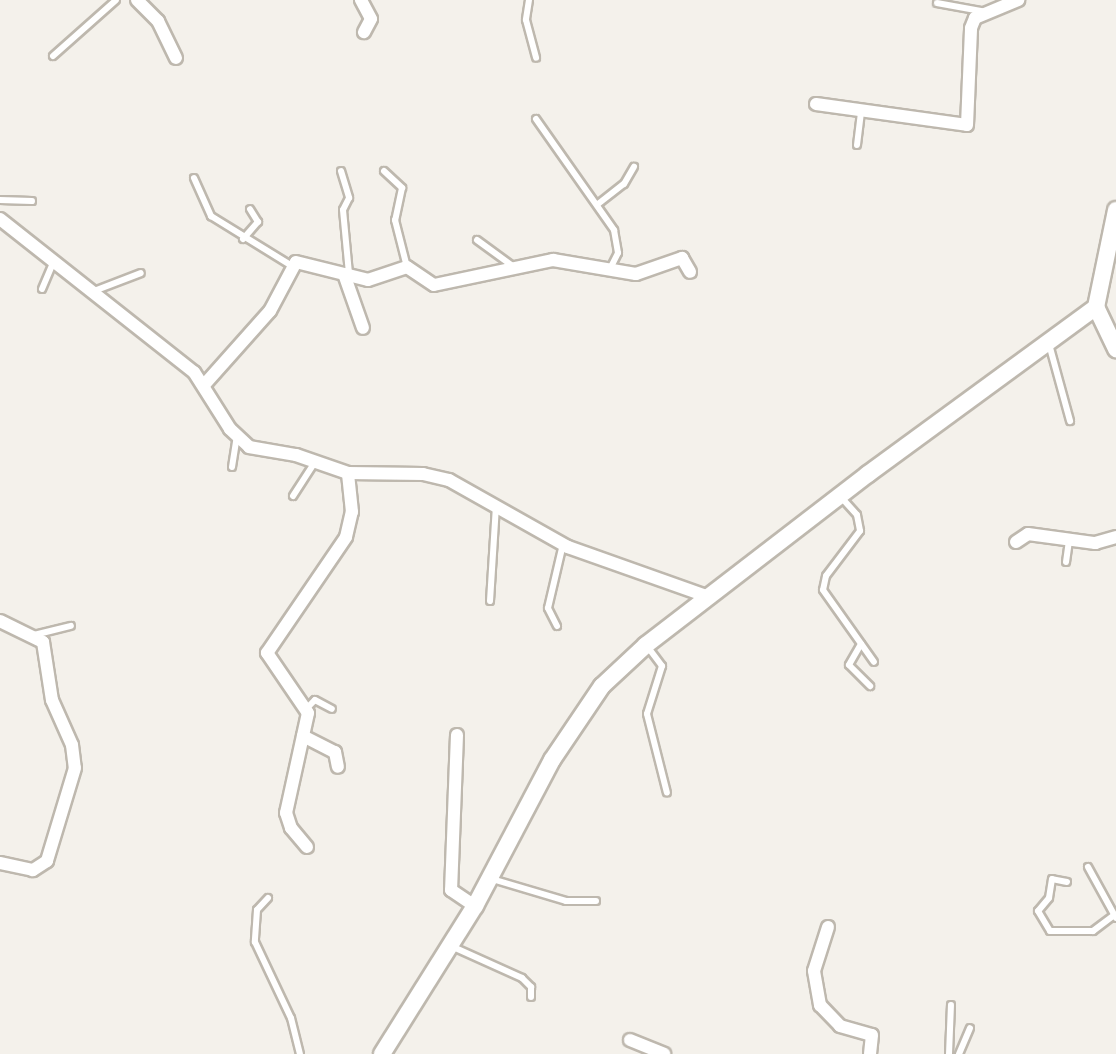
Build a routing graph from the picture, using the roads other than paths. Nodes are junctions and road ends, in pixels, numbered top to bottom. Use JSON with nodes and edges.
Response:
{"nodes":[{"id":1,"x":116,"y":0,"type":"edge"},
{"id":2,"x":137,"y":0,"type":"edge"},
{"id":3,"x":361,"y":0,"type":"edge"},
{"id":4,"x":529,"y":0,"type":"edge"},
{"id":5,"x":1018,"y":0,"type":"edge"},
{"id":6,"x":937,"y":3,"type":"dead end"},
{"id":7,"x":987,"y":12,"type":"junction"},
{"id":8,"x":364,"y":32,"type":"dead end"},
{"id":9,"x":53,"y":56,"type":"dead end"},
{"id":10,"x":176,"y":58,"type":"dead end"},
{"id":11,"x":536,"y":58,"type":"dead end"},
{"id":12,"x":816,"y":104,"type":"dead end"},
{"id":13,"x":861,"y":112,"type":"junction"},
{"id":14,"x":536,"y":119,"type":"dead end"},
{"id":15,"x":857,"y":145,"type":"dead end"},
{"id":16,"x":634,"y":167,"type":"dead end"},
{"id":17,"x":341,"y":171,"type":"dead end"},
{"id":18,"x":384,"y":171,"type":"dead end"},
{"id":19,"x":194,"y":178,"type":"dead end"},
{"id":20,"x":0,"y":200,"type":"edge"},
{"id":21,"x":32,"y":201,"type":"dead end"},
{"id":22,"x":598,"y":204,"type":"junction"},
{"id":23,"x":250,"y":209,"type":"dead end"},
{"id":24,"x":1116,"y":210,"type":"edge"},
{"id":25,"x":0,"y":219,"type":"edge"},
{"id":26,"x":243,"y":239,"type":"junction"},
{"id":27,"x":477,"y":240,"type":"dead end"},
{"id":28,"x":1111,"y":256,"type":"edge"},
{"id":29,"x":55,"y":260,"type":"junction"},
{"id":30,"x":292,"y":266,"type":"junction"},
{"id":31,"x":407,"y":267,"type":"junction"},
{"id":32,"x":515,"y":267,"type":"junction"},
{"id":33,"x":610,"y":270,"type":"junction"},
{"id":34,"x":690,"y":272,"type":"dead end"},
{"id":35,"x":141,"y":273,"type":"dead end"},
{"id":36,"x":346,"y":274,"type":"junction"},
{"id":37,"x":42,"y":289,"type":"dead end"},
{"id":38,"x":94,"y":291,"type":"junction"},
{"id":39,"x":1096,"y":307,"type":"junction"},
{"id":40,"x":363,"y":328,"type":"dead end"},
{"id":41,"x":1048,"y":341,"type":"junction"},
{"id":42,"x":1116,"y":349,"type":"edge"},
{"id":43,"x":204,"y":385,"type":"junction"},
{"id":44,"x":1070,"y":421,"type":"dead end"},
{"id":45,"x":237,"y":437,"type":"junction"},
{"id":46,"x":316,"y":462,"type":"junction"},
{"id":47,"x":232,"y":467,"type":"dead end"},
{"id":48,"x":348,"y":473,"type":"junction"},
{"id":49,"x":840,"y":495,"type":"junction"},
{"id":50,"x":293,"y":496,"type":"dead end"},
{"id":51,"x":496,"y":506,"type":"junction"},
{"id":52,"x":1116,"y":537,"type":"edge"},
{"id":53,"x":1069,"y":539,"type":"junction"},
{"id":54,"x":1016,"y":542,"type":"dead end"},
{"id":55,"x":563,"y":544,"type":"junction"},
{"id":56,"x":1066,"y":562,"type":"dead end"},
{"id":57,"x":709,"y":597,"type":"junction"},
{"id":58,"x":490,"y":601,"type":"dead end"},
{"id":59,"x":0,"y":621,"type":"edge"},
{"id":60,"x":71,"y":626,"type":"dead end"},
{"id":61,"x":557,"y":626,"type":"dead end"},
{"id":62,"x":34,"y":635,"type":"junction"},
{"id":63,"x":861,"y":644,"type":"junction"},
{"id":64,"x":646,"y":645,"type":"junction"},
{"id":65,"x":874,"y":662,"type":"dead end"},
{"id":66,"x":870,"y":686,"type":"dead end"},
{"id":67,"x":307,"y":708,"type":"junction"},
{"id":68,"x":332,"y":709,"type":"dead end"},
{"id":69,"x":457,"y":735,"type":"dead end"},
{"id":70,"x":303,"y":736,"type":"junction"},
{"id":71,"x":338,"y":767,"type":"dead end"},
{"id":72,"x":667,"y":793,"type":"dead end"},
{"id":73,"x":307,"y":847,"type":"dead end"},
{"id":74,"x":0,"y":863,"type":"edge"},
{"id":75,"x":1088,"y":867,"type":"dead end"},
{"id":76,"x":490,"y":879,"type":"junction"},
{"id":77,"x":1067,"y":882,"type":"dead end"},
{"id":78,"x":268,"y":898,"type":"dead end"},
{"id":79,"x":597,"y":902,"type":"dead end"},
{"id":80,"x":476,"y":906,"type":"junction"},
{"id":81,"x":1115,"y":917,"type":"edge"},
{"id":82,"x":828,"y":927,"type":"dead end"},
{"id":83,"x":450,"y":946,"type":"junction"},
{"id":84,"x":531,"y":997,"type":"dead end"},
{"id":85,"x":951,"y":1005,"type":"dead end"},
{"id":86,"x":970,"y":1028,"type":"dead end"},
{"id":87,"x":630,"y":1040,"type":"dead end"},
{"id":88,"x":300,"y":1054,"type":"edge"},
{"id":89,"x":382,"y":1054,"type":"edge"},
{"id":90,"x":664,"y":1054,"type":"edge"},
{"id":91,"x":870,"y":1054,"type":"edge"},
{"id":92,"x":949,"y":1054,"type":"edge"},
{"id":93,"x":959,"y":1054,"type":"edge"}],
"edges":[{"from":1,"to":9,"type":"lane"},
{"from":2,"to":10,"type":"street"},
{"from":3,"to":8,"type":"street"},
{"from":4,"to":11,"type":"lane"},
{"from":5,"to":7,"type":"street"},
{"from":6,"to":7,"type":"lane"},
{"from":7,"to":13,"type":"street"},
{"from":12,"to":13,"type":"street"},
{"from":13,"to":15,"type":"lane"},
{"from":14,"to":22,"type":"lane"},
{"from":16,"to":22,"type":"lane"},
{"from":17,"to":36,"type":"lane"},
{"from":18,"to":31,"type":"lane"},
{"from":19,"to":26,"type":"lane"},
{"from":20,"to":21,"type":"lane"},
{"from":22,"to":33,"type":"lane"},
{"from":23,"to":26,"type":"lane"},
{"from":24,"to":28,"type":"street"},
{"from":25,"to":29,"type":"street"},
{"from":26,"to":30,"type":"lane"},
{"from":27,"to":32,"type":"lane"},
{"from":28,"to":39,"type":"street"},
{"from":29,"to":37,"type":"lane"},
{"from":29,"to":38,"type":"street"},
{"from":30,"to":36,"type":"street"},
{"from":30,"to":43,"type":"street"},
{"from":31,"to":32,"type":"street"},
{"from":31,"to":36,"type":"street"},
{"from":32,"to":33,"type":"street"},
{"from":33,"to":34,"type":"street"},
{"from":35,"to":38,"type":"lane"},
{"from":36,"to":40,"type":"street"},
{"from":38,"to":43,"type":"street"},
{"from":39,"to":41,"type":"street"},
{"from":39,"to":42,"type":"street"},
{"from":41,"to":44,"type":"lane"},
{"from":41,"to":49,"type":"street"},
{"from":43,"to":45,"type":"street"},
{"from":45,"to":46,"type":"street"},
{"from":45,"to":47,"type":"lane"},
{"from":46,"to":48,"type":"street"},
{"from":46,"to":50,"type":"lane"},
{"from":48,"to":51,"type":"street"},
{"from":48,"to":67,"type":"street"},
{"from":49,"to":57,"type":"street"},
{"from":49,"to":63,"type":"lane"},
{"from":51,"to":55,"type":"street"},
{"from":51,"to":58,"type":"lane"},
{"from":52,"to":53,"type":"street"},
{"from":53,"to":54,"type":"street"},
{"from":53,"to":56,"type":"lane"},
{"from":55,"to":57,"type":"street"},
{"from":55,"to":61,"type":"lane"},
{"from":57,"to":64,"type":"street"},
{"from":59,"to":62,"type":"street"},
{"from":60,"to":62,"type":"lane"},
{"from":62,"to":74,"type":"street"},
{"from":63,"to":65,"type":"lane"},
{"from":63,"to":66,"type":"lane"},
{"from":64,"to":72,"type":"lane"},
{"from":64,"to":76,"type":"street"},
{"from":67,"to":68,"type":"lane"},
{"from":67,"to":70,"type":"street"},
{"from":69,"to":80,"type":"street"},
{"from":70,"to":71,"type":"street"},
{"from":70,"to":73,"type":"street"},
{"from":75,"to":81,"type":"lane"},
{"from":76,"to":79,"type":"lane"},
{"from":76,"to":80,"type":"street"},
{"from":77,"to":81,"type":"lane"},
{"from":78,"to":88,"type":"lane"},
{"from":80,"to":83,"type":"street"},
{"from":82,"to":91,"type":"street"},
{"from":83,"to":84,"type":"lane"},
{"from":83,"to":89,"type":"street"},
{"from":85,"to":92,"type":"lane"},
{"from":86,"to":93,"type":"lane"},
{"from":87,"to":90,"type":"street"}]}
